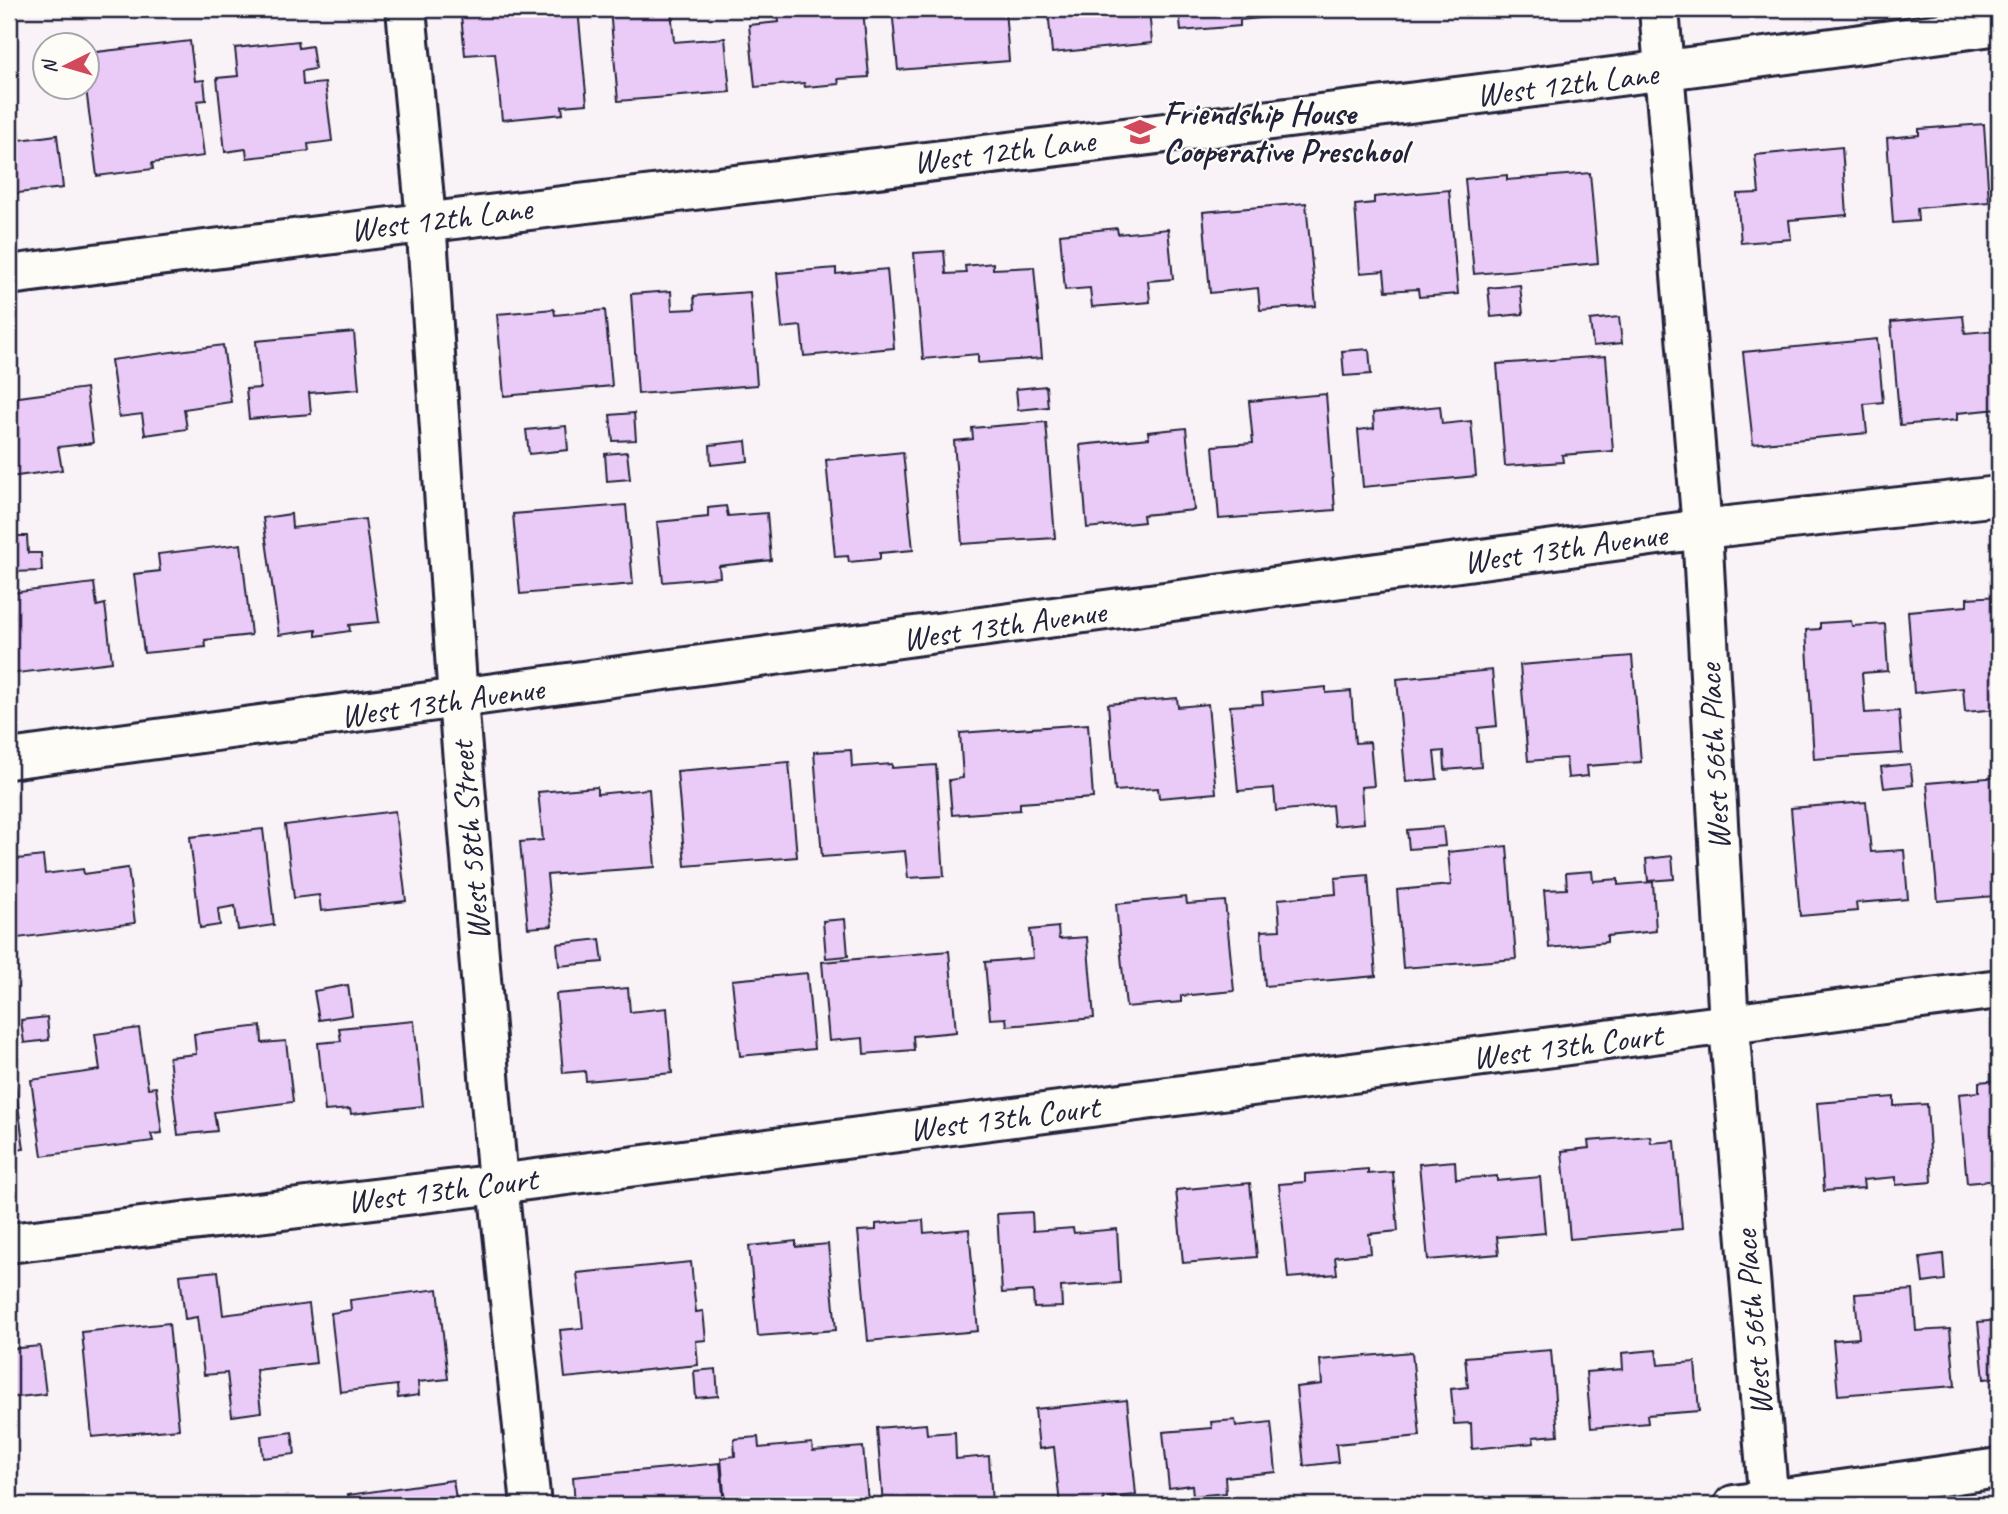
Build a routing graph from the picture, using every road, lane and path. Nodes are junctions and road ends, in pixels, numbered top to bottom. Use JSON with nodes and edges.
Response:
{"nodes":[{"id":1,"x":406,"y":9,"type":"edge"},
{"id":2,"x":1659,"y":9,"type":"edge"},
{"id":3,"x":1999,"y":25,"type":"edge"},
{"id":4,"x":1665,"y":72,"type":"junction"},
{"id":5,"x":426,"y":220,"type":"junction"},
{"id":6,"x":9,"y":275,"type":"edge"},
{"id":7,"x":1999,"y":496,"type":"edge"},
{"id":8,"x":1702,"y":529,"type":"junction"},
{"id":9,"x":458,"y":700,"type":"junction"},
{"id":10,"x":9,"y":759,"type":"edge"},
{"id":11,"x":1999,"y":989,"type":"edge"},
{"id":12,"x":1728,"y":1025,"type":"junction"},
{"id":13,"x":498,"y":1184,"type":"junction"},
{"id":14,"x":9,"y":1243,"type":"edge"},
{"id":15,"x":1999,"y":1468,"type":"edge"},
{"id":16,"x":1757,"y":1504,"type":"edge"},
{"id":17,"x":531,"y":1505,"type":"edge"}],
"edges":[{"from":1,"to":5,"type":"street","name":"West 58th Street"},
{"from":2,"to":4,"type":"street","name":"West 56th Place"},
{"from":3,"to":4,"type":"street","name":"West 12th Lane"},
{"from":4,"to":5,"type":"street","name":"West 12th Lane"},
{"from":4,"to":8,"type":"street","name":"West 56th Place"},
{"from":5,"to":6,"type":"street","name":"West 12th Lane"},
{"from":5,"to":9,"type":"street","name":"West 58th Street"},
{"from":7,"to":8,"type":"street","name":"West 13th Avenue"},
{"from":8,"to":9,"type":"street","name":"West 13th Avenue"},
{"from":8,"to":12,"type":"street","name":"West 56th Place"},
{"from":9,"to":10,"type":"street","name":"West 13th Avenue"},
{"from":9,"to":13,"type":"street","name":"West 58th Street"},
{"from":11,"to":12,"type":"street","name":"West 13th Court"},
{"from":12,"to":13,"type":"street","name":"West 13th Court"},
{"from":12,"to":16,"type":"street","name":"West 56th Place"},
{"from":13,"to":14,"type":"street","name":"West 13th Court"},
{"from":13,"to":17,"type":"street","name":"West 58th Street"},
{"from":15,"to":16,"type":"street"}]}
